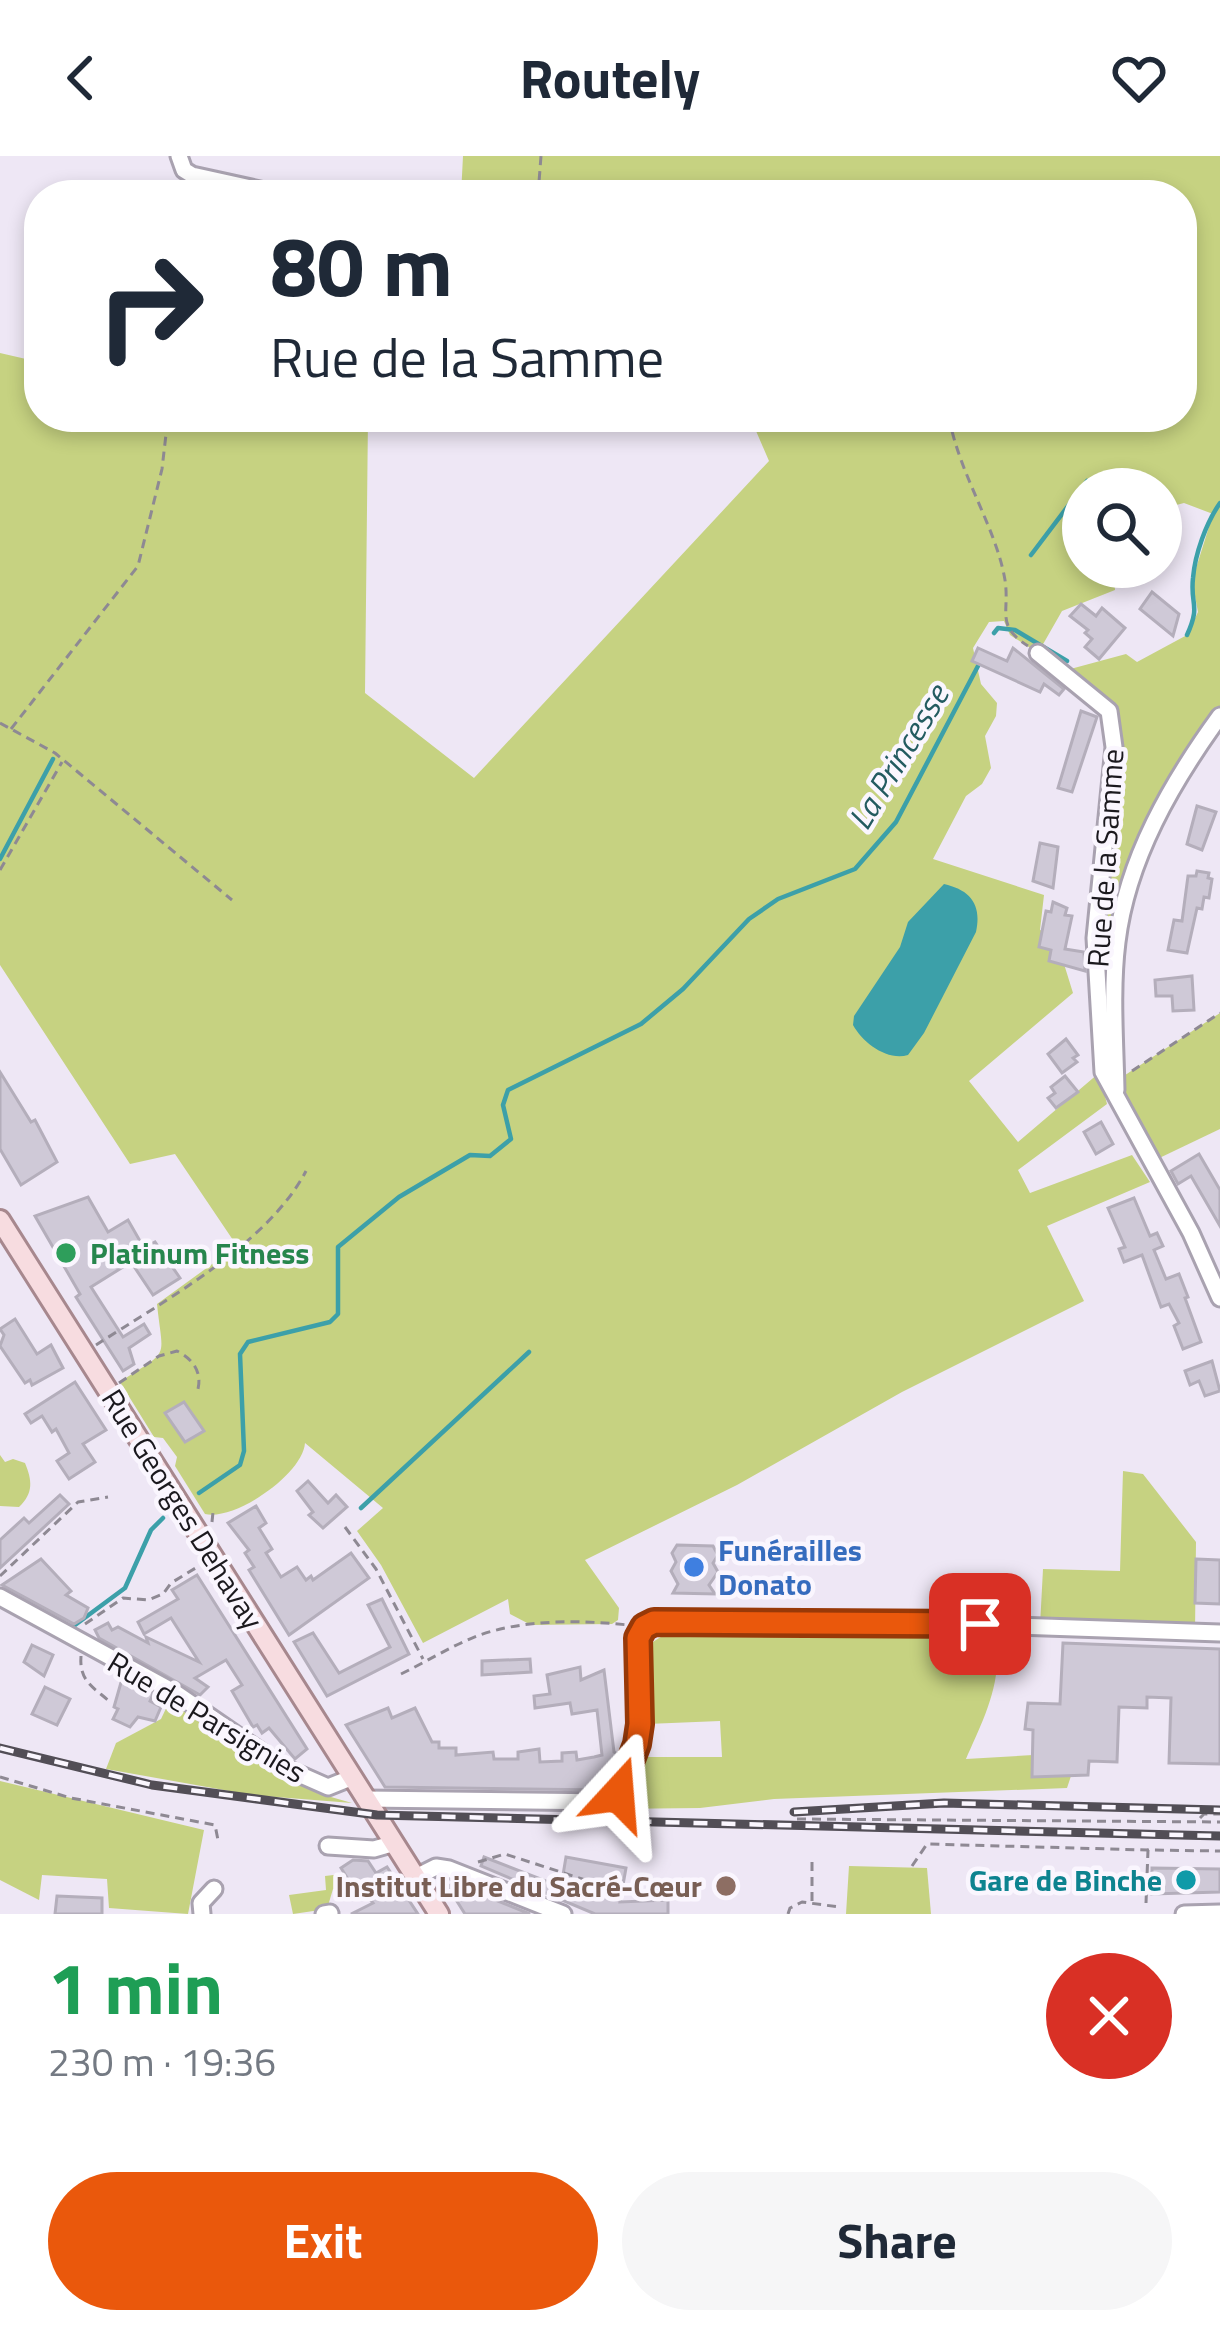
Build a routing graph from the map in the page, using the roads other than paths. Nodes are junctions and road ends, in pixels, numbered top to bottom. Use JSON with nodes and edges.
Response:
{"nodes":[{"id":1,"x":181,"y":163,"type":"edge"},
{"id":2,"x":236,"y":180,"type":"edge"},
{"id":3,"x":1038,"y":652,"type":"road end"},
{"id":4,"x":1220,"y":716,"type":"edge"},
{"id":5,"x":1116,"y":1087,"type":"junction"},
{"id":6,"x":0,"y":1220,"type":"edge"},
{"id":7,"x":1220,"y":1298,"type":"edge"},
{"id":8,"x":0,"y":1597,"type":"edge"},
{"id":9,"x":1220,"y":1633,"type":"edge"},
{"id":10,"x":353,"y":1777,"type":"junction"},
{"id":11,"x":366,"y":1798,"type":"junction"},
{"id":12,"x":395,"y":1843,"type":"junction"},
{"id":13,"x":328,"y":1846,"type":"dead end"},
{"id":14,"x":416,"y":1877,"type":"junction"},
{"id":15,"x":214,"y":1889,"type":"dead end"},
{"id":16,"x":1220,"y":1913,"type":"edge"},
{"id":17,"x":202,"y":1914,"type":"edge"},
{"id":18,"x":440,"y":1914,"type":"edge"},
{"id":19,"x":563,"y":1914,"type":"edge"},
{"id":20,"x":1184,"y":1914,"type":"edge"}],
"edges":[{"from":1,"to":2,"type":"street"},
{"from":3,"to":5,"type":"street","name":"Rue de la Samme"},
{"from":4,"to":5,"type":"street"},
{"from":5,"to":7,"type":"street"},
{"from":6,"to":10,"type":"main road","name":"Rue Georges Dehavay"},
{"from":8,"to":10,"type":"street","name":"Rue de Parsignies"},
{"from":9,"to":11,"type":"street"},
{"from":10,"to":11,"type":"main road","name":"Rue Georges Dehavay"},
{"from":11,"to":12,"type":"main road","name":"Rue Georges Dehavay"},
{"from":12,"to":13,"type":"street"},
{"from":12,"to":14,"type":"main road","name":"Rue Georges Dehavay"},
{"from":14,"to":18,"type":"main road","name":"Rue Georges Dehavay"},
{"from":14,"to":19,"type":"street"},
{"from":15,"to":17,"type":"street"},
{"from":16,"to":20,"type":"street"}]}
